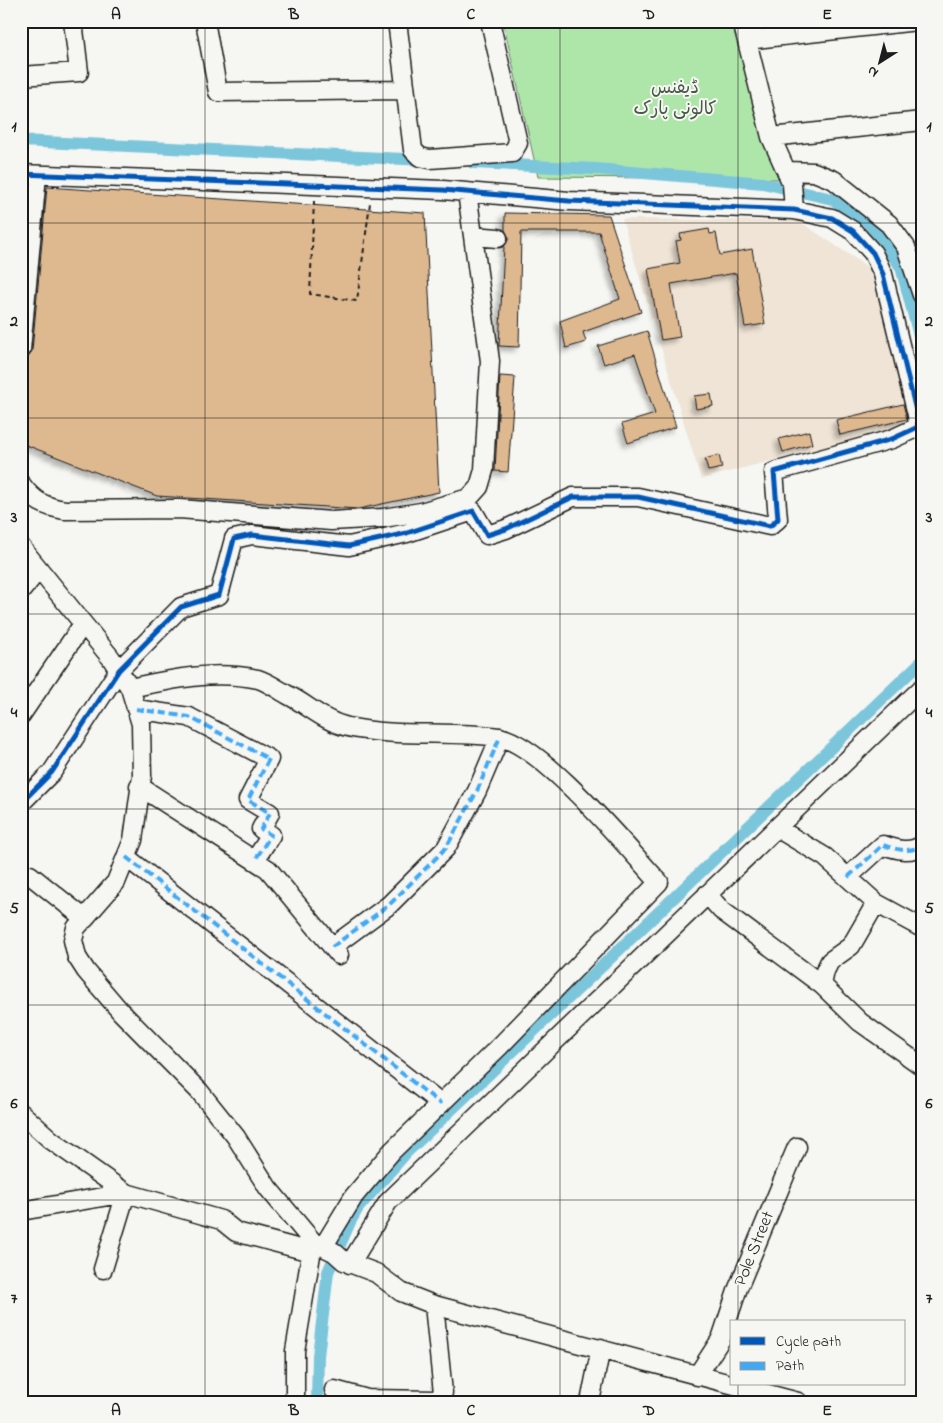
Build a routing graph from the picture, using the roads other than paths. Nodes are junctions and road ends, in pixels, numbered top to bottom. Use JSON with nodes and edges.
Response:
{"nodes":[{"id":1,"x":73,"y":21,"type":"edge"},
{"id":2,"x":205,"y":21,"type":"edge"},
{"id":3,"x":397,"y":21,"type":"edge"},
{"id":4,"x":490,"y":21,"type":"edge"},
{"id":5,"x":742,"y":21,"type":"edge"},
{"id":6,"x":917,"y":21,"type":"edge"},
{"id":7,"x":747,"y":40,"type":"junction"},
{"id":8,"x":21,"y":76,"type":"edge"},
{"id":9,"x":404,"y":90,"type":"junction"},
{"id":10,"x":922,"y":121,"type":"edge"},
{"id":11,"x":771,"y":137,"type":"junction"},
{"id":12,"x":29,"y":174,"type":"edge"},
{"id":13,"x":466,"y":192,"type":"junction"},
{"id":14,"x":792,"y":192,"type":"junction"},
{"id":15,"x":472,"y":236,"type":"junction"},
{"id":16,"x":498,"y":238,"type":"dead end"},
{"id":17,"x":922,"y":295,"type":"edge"},
{"id":18,"x":21,"y":350,"type":"edge"},
{"id":19,"x":916,"y":379,"type":"edge"},
{"id":20,"x":21,"y":484,"type":"edge"},
{"id":21,"x":21,"y":547,"type":"edge"},
{"id":22,"x":39,"y":569,"type":"junction"},
{"id":23,"x":21,"y":591,"type":"edge"},
{"id":24,"x":83,"y":624,"type":"junction"},
{"id":25,"x":119,"y":670,"type":"junction"},
{"id":26,"x":130,"y":688,"type":"junction"},
{"id":27,"x":922,"y":688,"type":"edge"},
{"id":28,"x":136,"y":709,"type":"junction"},
{"id":29,"x":21,"y":715,"type":"edge"},
{"id":30,"x":500,"y":737,"type":"junction"},
{"id":31,"x":139,"y":786,"type":"junction"},
{"id":32,"x":21,"y":803,"type":"edge"},
{"id":33,"x":777,"y":828,"type":"junction"},
{"id":34,"x":922,"y":846,"type":"edge"},
{"id":35,"x":126,"y":857,"type":"junction"},
{"id":36,"x":255,"y":860,"type":"junction"},
{"id":37,"x":21,"y":877,"type":"edge"},
{"id":38,"x":848,"y":877,"type":"junction"},
{"id":39,"x":706,"y":894,"type":"junction"},
{"id":40,"x":876,"y":902,"type":"junction"},
{"id":41,"x":85,"y":919,"type":"junction"},
{"id":42,"x":922,"y":928,"type":"edge"},
{"id":43,"x":822,"y":985,"type":"junction"},
{"id":44,"x":922,"y":1066,"type":"edge"},
{"id":45,"x":441,"y":1104,"type":"junction"},
{"id":46,"x":21,"y":1113,"type":"edge"},
{"id":47,"x":797,"y":1148,"type":"dead end"},
{"id":48,"x":126,"y":1193,"type":"junction"},
{"id":49,"x":21,"y":1211,"type":"edge"},
{"id":50,"x":329,"y":1253,"type":"junction"},
{"id":51,"x":103,"y":1270,"type":"dead end"},
{"id":52,"x":434,"y":1305,"type":"junction"},
{"id":53,"x":601,"y":1348,"type":"junction"},
{"id":54,"x":697,"y":1376,"type":"junction"},
{"id":55,"x":730,"y":1384,"type":"edge"},
{"id":56,"x":736,"y":1386,"type":"edge"},
{"id":57,"x":334,"y":1390,"type":"dead end"},
{"id":58,"x":294,"y":1402,"type":"edge"},
{"id":59,"x":590,"y":1402,"type":"edge"},
{"id":60,"x":798,"y":1402,"type":"edge"}],
"edges":[{"from":1,"to":8,"type":"street"},
{"from":2,"to":9,"type":"street"},
{"from":3,"to":9,"type":"street"},
{"from":4,"to":9,"type":"street"},
{"from":5,"to":7,"type":"street"},
{"from":6,"to":7,"type":"street"},
{"from":7,"to":11,"type":"street"},
{"from":10,"to":11,"type":"street"},
{"from":11,"to":14,"type":"street"},
{"from":12,"to":13,"type":"street"},
{"from":12,"to":18,"type":"street"},
{"from":13,"to":14,"type":"street"},
{"from":13,"to":15,"type":"street"},
{"from":14,"to":17,"type":"street"},
{"from":14,"to":19,"type":"street"},
{"from":15,"to":16,"type":"street"},
{"from":15,"to":20,"type":"street"},
{"from":19,"to":25,"type":"street"},
{"from":21,"to":22,"type":"street"},
{"from":22,"to":23,"type":"street"},
{"from":22,"to":24,"type":"street"},
{"from":24,"to":25,"type":"street"},
{"from":24,"to":29,"type":"street"},
{"from":25,"to":26,"type":"street"},
{"from":25,"to":32,"type":"street"},
{"from":26,"to":28,"type":"street"},
{"from":26,"to":30,"type":"street"},
{"from":27,"to":33,"type":"street"},
{"from":28,"to":31,"type":"street"},
{"from":28,"to":36,"type":"street"},
{"from":30,"to":36,"type":"street"},
{"from":30,"to":45,"type":"street"},
{"from":31,"to":35,"type":"street"},
{"from":31,"to":36,"type":"street"},
{"from":33,"to":38,"type":"street"},
{"from":33,"to":39,"type":"street"},
{"from":34,"to":38,"type":"street"},
{"from":35,"to":41,"type":"street"},
{"from":35,"to":45,"type":"street"},
{"from":37,"to":41,"type":"street"},
{"from":38,"to":40,"type":"street"},
{"from":39,"to":43,"type":"street"},
{"from":39,"to":50,"type":"street"},
{"from":40,"to":42,"type":"street"},
{"from":40,"to":43,"type":"street"},
{"from":41,"to":50,"type":"street"},
{"from":43,"to":44,"type":"street"},
{"from":45,"to":50,"type":"street"},
{"from":46,"to":48,"type":"street"},
{"from":47,"to":54,"type":"street","name":"Pole Street"},
{"from":48,"to":49,"type":"street"},
{"from":48,"to":50,"type":"street"},
{"from":48,"to":51,"type":"street"},
{"from":50,"to":52,"type":"street"},
{"from":50,"to":58,"type":"street"},
{"from":52,"to":53,"type":"street"},
{"from":52,"to":57,"type":"street"},
{"from":53,"to":54,"type":"street"},
{"from":53,"to":59,"type":"street"},
{"from":54,"to":55,"type":"street"},
{"from":56,"to":60,"type":"street"}]}
